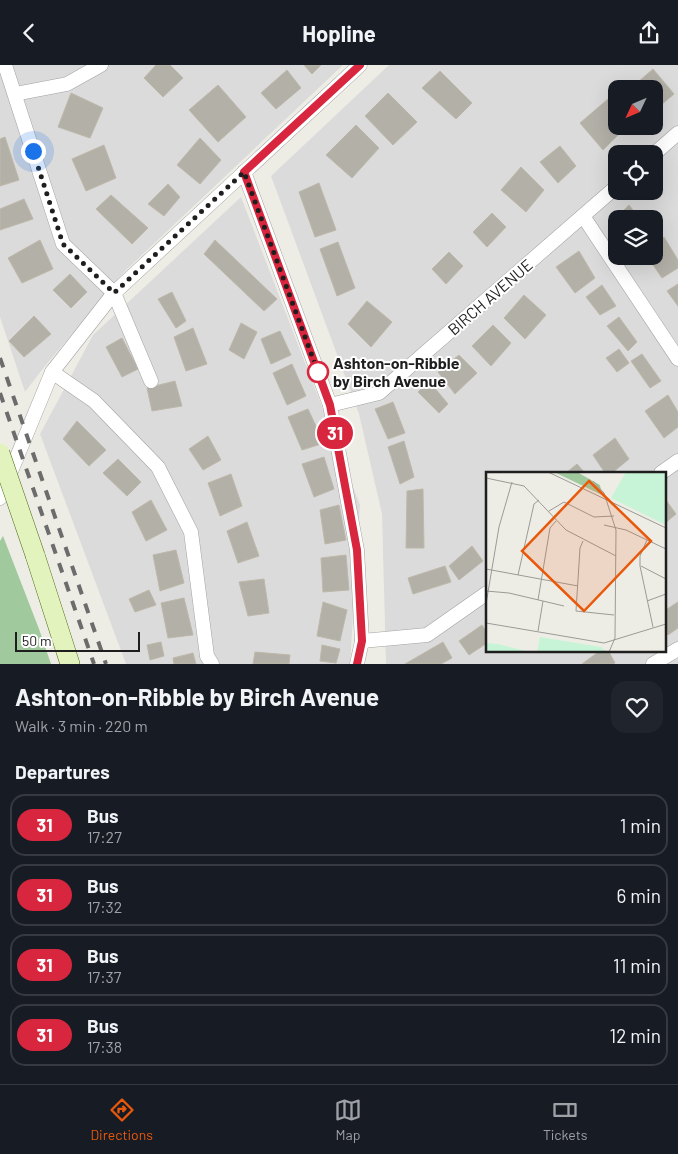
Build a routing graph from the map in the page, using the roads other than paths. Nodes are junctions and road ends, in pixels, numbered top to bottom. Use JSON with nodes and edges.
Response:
{"nodes":[{"id":1,"x":5,"y":65,"type":"edge"},
{"id":2,"x":101,"y":65,"type":"edge"},
{"id":3,"x":360,"y":65,"type":"edge"},
{"id":4,"x":15,"y":95,"type":"junction"},
{"id":5,"x":678,"y":133,"type":"edge"},
{"id":6,"x":663,"y":146,"type":"edge"},
{"id":7,"x":244,"y":172,"type":"junction"},
{"id":8,"x":608,"y":194,"type":"edge"},
{"id":9,"x":583,"y":216,"type":"junction"},
{"id":10,"x":114,"y":293,"type":"junction"},
{"id":11,"x":678,"y":359,"type":"edge"},
{"id":12,"x":52,"y":372,"type":"junction"},
{"id":13,"x":152,"y":381,"type":"dead end"},
{"id":14,"x":330,"y":405,"type":"junction"},
{"id":15,"x":0,"y":453,"type":"edge"},
{"id":16,"x":678,"y":461,"type":"edge"},
{"id":17,"x":662,"y":472,"type":"edge"},
{"id":18,"x":0,"y":498,"type":"edge"},
{"id":19,"x":486,"y":594,"type":"edge"},
{"id":20,"x":362,"y":641,"type":"junction"},
{"id":21,"x":678,"y":649,"type":"edge"},
{"id":22,"x":70,"y":664,"type":"edge"},
{"id":23,"x":212,"y":664,"type":"edge"},
{"id":24,"x":357,"y":664,"type":"edge"},
{"id":25,"x":653,"y":664,"type":"edge"}],
"edges":[{"from":1,"to":4,"type":"street"},
{"from":2,"to":4,"type":"street"},
{"from":3,"to":7,"type":"street"},
{"from":4,"to":10,"type":"street"},
{"from":5,"to":6,"type":"street"},
{"from":7,"to":10,"type":"street"},
{"from":7,"to":14,"type":"street"},
{"from":8,"to":9,"type":"street","name":"BIRCH AVENUE"},
{"from":9,"to":11,"type":"street"},
{"from":9,"to":14,"type":"street","name":"BIRCH AVENUE"},
{"from":10,"to":12,"type":"street"},
{"from":10,"to":13,"type":"street"},
{"from":12,"to":18,"type":"street"},
{"from":12,"to":23,"type":"street"},
{"from":14,"to":20,"type":"street"},
{"from":15,"to":22,"type":"main road","bridge":true},
{"from":16,"to":17,"type":"street"},
{"from":19,"to":20,"type":"street"},
{"from":20,"to":24,"type":"street"},
{"from":21,"to":25,"type":"street"}]}
